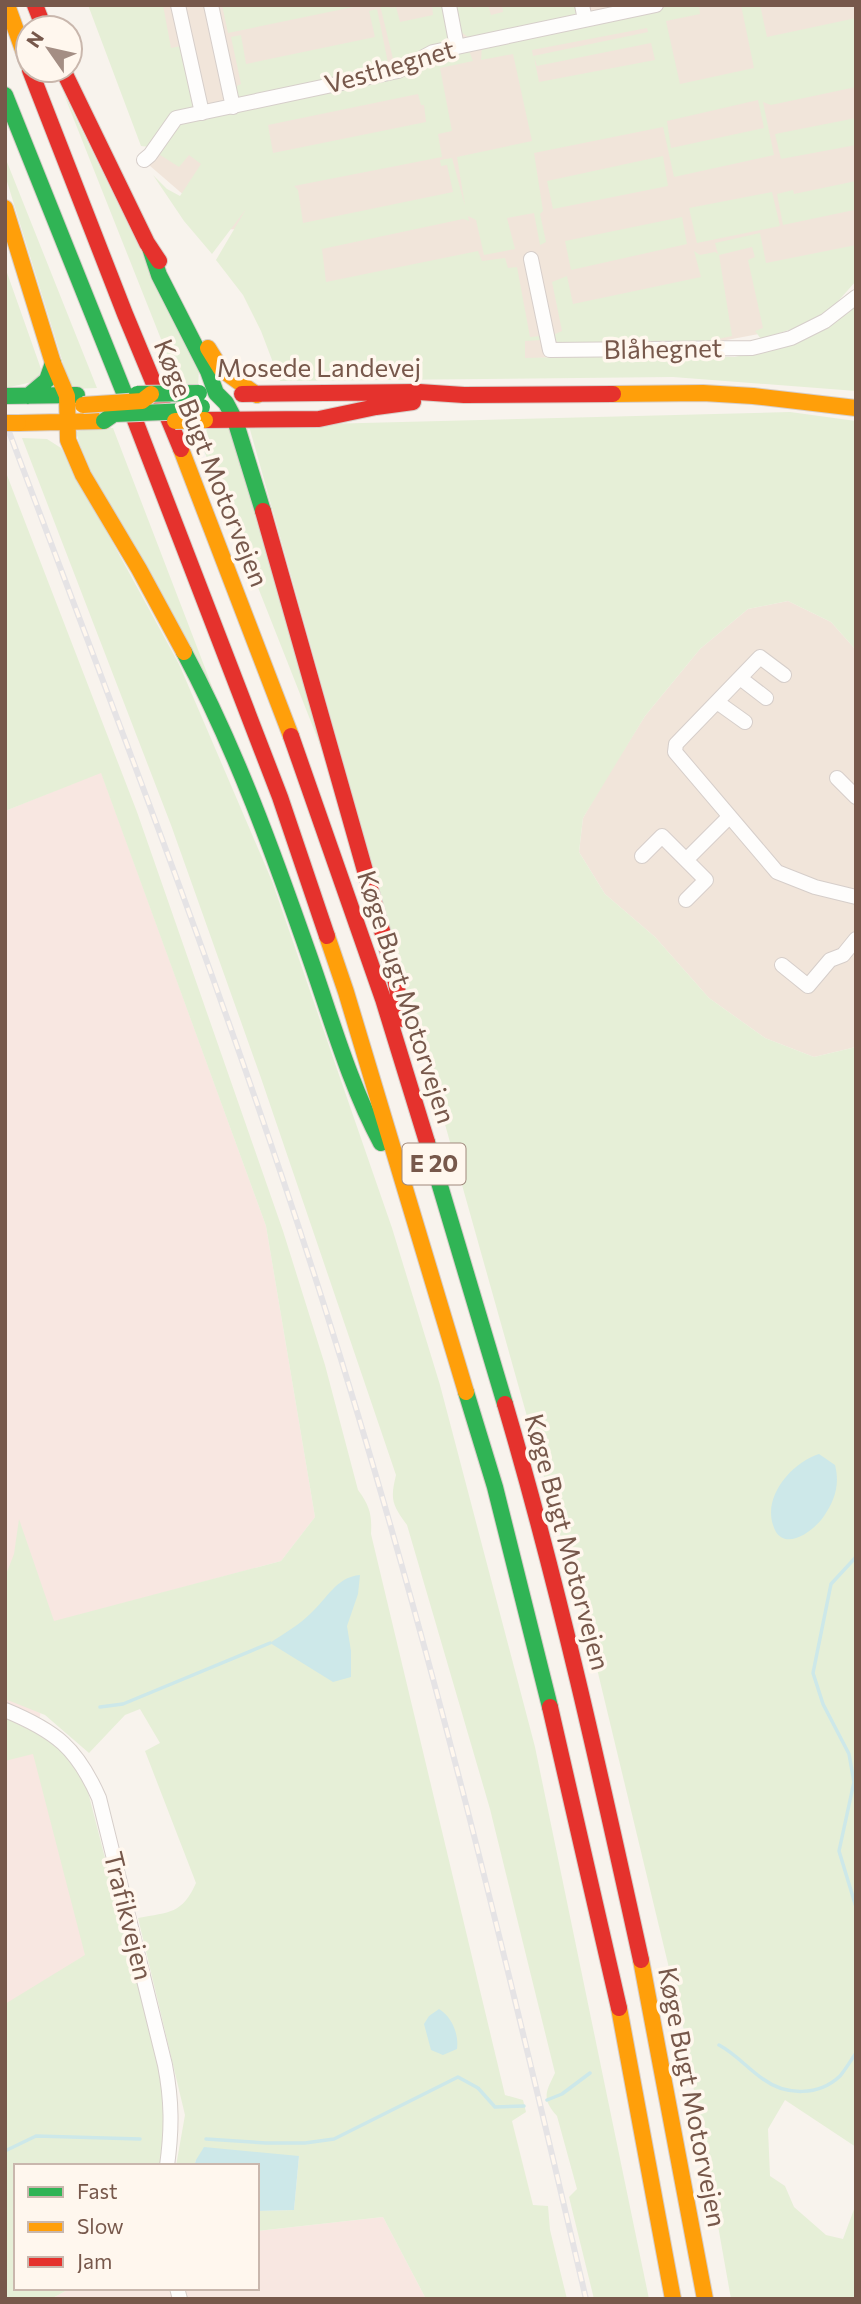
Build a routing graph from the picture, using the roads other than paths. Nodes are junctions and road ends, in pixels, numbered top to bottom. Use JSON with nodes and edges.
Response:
{"nodes":[{"id":1,"x":7,"y":5,"type":"edge"},
{"id":2,"x":178,"y":5,"type":"edge"},
{"id":3,"x":211,"y":5,"type":"edge"},
{"id":4,"x":449,"y":5,"type":"edge"},
{"id":5,"x":656,"y":5,"type":"edge"},
{"id":6,"x":583,"y":13,"type":"edge"},
{"id":7,"x":14,"y":25,"type":"edge"},
{"id":8,"x":457,"y":47,"type":"junction"},
{"id":9,"x":35,"y":84,"type":"edge"},
{"id":10,"x":70,"y":84,"type":"edge"},
{"id":11,"x":5,"y":95,"type":"edge"},
{"id":12,"x":233,"y":107,"type":"junction"},
{"id":13,"x":202,"y":113,"type":"junction"},
{"id":14,"x":144,"y":160,"type":"dead end"},
{"id":15,"x":5,"y":208,"type":"edge"},
{"id":16,"x":150,"y":248,"type":"junction"},
{"id":17,"x":531,"y":259,"type":"dead end"},
{"id":18,"x":856,"y":296,"type":"edge"},
{"id":19,"x":53,"y":363,"type":"junction"},
{"id":20,"x":257,"y":395,"type":"junction"},
{"id":21,"x":464,"y":395,"type":"junction"},
{"id":22,"x":8,"y":396,"type":"edge"},
{"id":23,"x":28,"y":396,"type":"junction"},
{"id":24,"x":206,"y":403,"type":"junction"},
{"id":25,"x":79,"y":404,"type":"junction"},
{"id":26,"x":856,"y":408,"type":"edge"},
{"id":27,"x":235,"y":420,"type":"junction"},
{"id":28,"x":67,"y":421,"type":"junction"},
{"id":29,"x":253,"y":421,"type":"junction"},
{"id":30,"x":12,"y":423,"type":"edge"},
{"id":31,"x":244,"y":445,"type":"junction"},
{"id":32,"x":784,"y":675,"type":"dead end"},
{"id":33,"x":740,"y":678,"type":"junction"},
{"id":34,"x":766,"y":698,"type":"dead end"},
{"id":35,"x":717,"y":702,"type":"junction"},
{"id":36,"x":745,"y":722,"type":"dead end"},
{"id":37,"x":837,"y":778,"type":"dead end"},
{"id":38,"x":856,"y":797,"type":"edge"},
{"id":39,"x":729,"y":817,"type":"junction"},
{"id":40,"x":642,"y":856,"type":"dead end"},
{"id":41,"x":686,"y":860,"type":"junction"},
{"id":42,"x":856,"y":897,"type":"edge"},
{"id":43,"x":686,"y":900,"type":"dead end"},
{"id":44,"x":856,"y":939,"type":"edge"},
{"id":45,"x":782,"y":965,"type":"dead end"},
{"id":46,"x":427,"y":1140,"type":"junction"},
{"id":47,"x":405,"y":1189,"type":"junction"},
{"id":48,"x":5,"y":1710,"type":"edge"},
{"id":49,"x":167,"y":2164,"type":"edge"},
{"id":50,"x":673,"y":2299,"type":"edge"},
{"id":51,"x":705,"y":2299,"type":"edge"}],
"edges":[{"from":1,"to":7,"type":"main road"},
{"from":2,"to":13,"type":"street"},
{"from":3,"to":12,"type":"street"},
{"from":4,"to":8,"type":"street"},
{"from":5,"to":6,"type":"street","name":"Vesthegnet"},
{"from":6,"to":8,"type":"street","name":"Vesthegnet"},
{"from":8,"to":12,"type":"street","name":"Vesthegnet"},
{"from":9,"to":46,"type":"main road","name":"Køge Bugt Motorvejen","number":"E 20"},
{"from":10,"to":16,"type":"main road"},
{"from":11,"to":47,"type":"main road","name":"Køge Bugt Motorvejen","number":"E 20"},
{"from":12,"to":13,"type":"street","name":"Vesthegnet"},
{"from":13,"to":14,"type":"street","name":"Vesthegnet"},
{"from":15,"to":19,"type":"main road"},
{"from":16,"to":20,"type":"main road"},
{"from":16,"to":24,"type":"main road"},
{"from":17,"to":18,"type":"street","name":"Blåhegnet"},
{"from":19,"to":23,"type":"main road"},
{"from":19,"to":25,"type":"main road"},
{"from":20,"to":21,"type":"main road","name":"Mosede Landevej"},
{"from":20,"to":24,"type":"main road","name":"Mosede Landevej"},
{"from":21,"to":26,"type":"main road","name":"Mosede Landevej"},
{"from":21,"to":29,"type":"main road","name":"Mosede Landevej"},
{"from":22,"to":23,"type":"main road"},
{"from":23,"to":25,"type":"main road"},
{"from":24,"to":25,"type":"main road","name":"Mosede Landevej","bridge":true},
{"from":24,"to":25,"type":"main road","bridge":true},
{"from":24,"to":27,"type":"main road","name":"Mosede Landevej"},
{"from":24,"to":27,"type":"main road"},
{"from":25,"to":28,"type":"main road"},
{"from":27,"to":29,"type":"main road","name":"Mosede Landevej"},
{"from":27,"to":31,"type":"main road"},
{"from":28,"to":30,"type":"main road"},
{"from":28,"to":47,"type":"main road"},
{"from":29,"to":31,"type":"main road"},
{"from":31,"to":46,"type":"main road"},
{"from":32,"to":33,"type":"street"},
{"from":33,"to":34,"type":"street"},
{"from":33,"to":35,"type":"street"},
{"from":35,"to":36,"type":"street"},
{"from":35,"to":39,"type":"street"},
{"from":37,"to":38,"type":"street"},
{"from":39,"to":41,"type":"street"},
{"from":39,"to":42,"type":"street"},
{"from":40,"to":41,"type":"street"},
{"from":41,"to":43,"type":"street"},
{"from":44,"to":45,"type":"street"},
{"from":46,"to":51,"type":"main road","name":"Køge Bugt Motorvejen","number":"E 20"},
{"from":47,"to":50,"type":"main road","name":"Køge Bugt Motorvejen","number":"E 20"},
{"from":48,"to":49,"type":"street","name":"Trafikvejen"}]}
